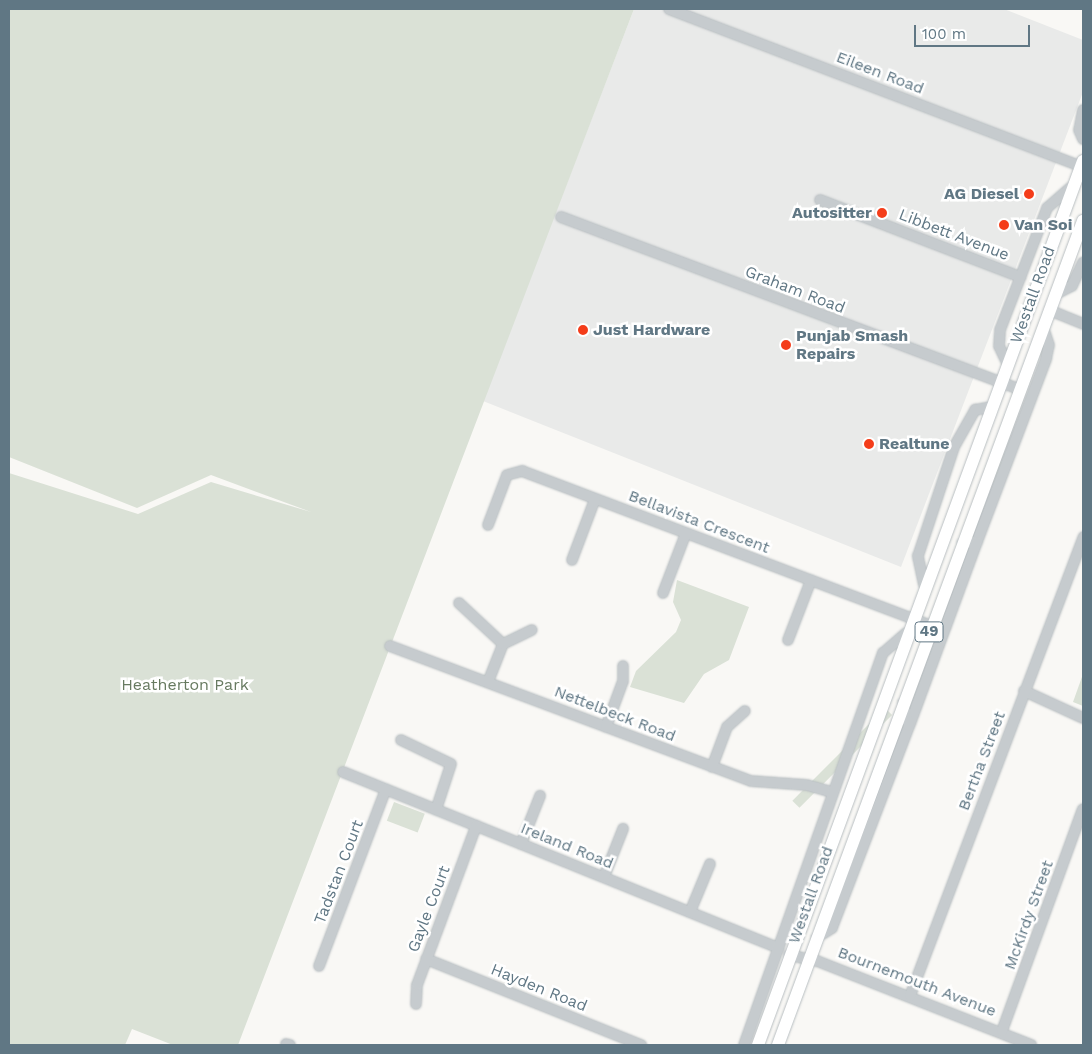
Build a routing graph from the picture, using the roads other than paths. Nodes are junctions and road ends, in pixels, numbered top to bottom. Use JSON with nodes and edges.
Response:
{"nodes":[{"id":1,"x":669,"y":9,"type":"edge"},
{"id":2,"x":1083,"y":110,"type":"edge"},
{"id":3,"x":1083,"y":139,"type":"edge"},
{"id":4,"x":1082,"y":163,"type":"edge"},
{"id":5,"x":1075,"y":184,"type":"junction"},
{"id":6,"x":820,"y":200,"type":"dead end"},
{"id":7,"x":560,"y":217,"type":"dead end"},
{"id":8,"x":1083,"y":221,"type":"edge"},
{"id":9,"x":1083,"y":262,"type":"edge"},
{"id":10,"x":1021,"y":277,"type":"junction"},
{"id":11,"x":1056,"y":294,"type":"junction"},
{"id":12,"x":1049,"y":310,"type":"junction"},
{"id":13,"x":1083,"y":324,"type":"edge"},
{"id":14,"x":1043,"y":327,"type":"junction"},
{"id":15,"x":1004,"y":358,"type":"junction"},
{"id":16,"x":1000,"y":383,"type":"junction"},
{"id":17,"x":1019,"y":389,"type":"junction"},
{"id":18,"x":991,"y":407,"type":"junction"},
{"id":19,"x":595,"y":499,"type":"junction"},
{"id":20,"x":488,"y":525,"type":"dead end"},
{"id":21,"x":686,"y":533,"type":"junction"},
{"id":22,"x":1083,"y":537,"type":"edge"},
{"id":23,"x":977,"y":542,"type":"junction"},
{"id":24,"x":962,"y":543,"type":"junction"},
{"id":25,"x":572,"y":560,"type":"dead end"},
{"id":26,"x":932,"y":564,"type":"junction"},
{"id":27,"x":951,"y":571,"type":"junction"},
{"id":28,"x":811,"y":580,"type":"junction"},
{"id":29,"x":924,"y":585,"type":"junction"},
{"id":30,"x":663,"y":593,"type":"dead end"},
{"id":31,"x":459,"y":603,"type":"dead end"},
{"id":32,"x":912,"y":618,"type":"junction"},
{"id":33,"x":932,"y":626,"type":"junction"},
{"id":34,"x":532,"y":630,"type":"dead end"},
{"id":35,"x":906,"y":633,"type":"junction"},
{"id":36,"x":788,"y":640,"type":"dead end"},
{"id":37,"x":503,"y":644,"type":"junction"},
{"id":38,"x":390,"y":646,"type":"dead end"},
{"id":39,"x":623,"y":666,"type":"dead end"},
{"id":40,"x":488,"y":682,"type":"junction"},
{"id":41,"x":1024,"y":691,"type":"junction"},
{"id":42,"x":903,"y":702,"type":"junction"},
{"id":43,"x":745,"y":711,"type":"dead end"},
{"id":44,"x":1083,"y":718,"type":"edge"},
{"id":45,"x":909,"y":726,"type":"junction"},
{"id":46,"x":606,"y":727,"type":"junction"},
{"id":47,"x":402,"y":740,"type":"dead end"},
{"id":48,"x":865,"y":745,"type":"junction"},
{"id":49,"x":844,"y":760,"type":"junction"},
{"id":50,"x":712,"y":767,"type":"junction"},
{"id":51,"x":343,"y":772,"type":"dead end"},
{"id":52,"x":386,"y":789,"type":"junction"},
{"id":53,"x":832,"y":792,"type":"junction"},
{"id":54,"x":540,"y":796,"type":"dead end"},
{"id":55,"x":1083,"y":809,"type":"edge"},
{"id":56,"x":436,"y":810,"type":"junction"},
{"id":57,"x":476,"y":826,"type":"junction"},
{"id":58,"x":623,"y":829,"type":"dead end"},
{"id":59,"x":521,"y":844,"type":"junction"},
{"id":60,"x":710,"y":864,"type":"dead end"},
{"id":61,"x":604,"y":877,"type":"junction"},
{"id":62,"x":690,"y":912,"type":"junction"},
{"id":63,"x":816,"y":938,"type":"junction"},
{"id":64,"x":784,"y":952,"type":"junction"},
{"id":65,"x":809,"y":958,"type":"junction"},
{"id":66,"x":426,"y":959,"type":"junction"},
{"id":67,"x":319,"y":966,"type":"dead end"},
{"id":68,"x":910,"y":996,"type":"junction"},
{"id":69,"x":416,"y":1004,"type":"dead end"},
{"id":70,"x":1002,"y":1030,"type":"junction"},
{"id":71,"x":641,"y":1045,"type":"edge"},
{"id":72,"x":744,"y":1045,"type":"edge"},
{"id":73,"x":758,"y":1045,"type":"edge"},
{"id":74,"x":778,"y":1045,"type":"edge"},
{"id":75,"x":1031,"y":1045,"type":"edge"}],
"edges":[{"from":1,"to":4,"type":"street","name":"Eileen Road"},
{"from":2,"to":3,"type":"street"},
{"from":4,"to":5,"type":"main road","name":"Westall Road","number":"49"},
{"from":5,"to":10,"type":"street","name":"Westall Road"},
{"from":5,"to":15,"type":"main road","name":"Westall Road","number":"49"},
{"from":6,"to":10,"type":"street","name":"Libbett Avenue"},
{"from":7,"to":16,"type":"street","name":"Graham Road"},
{"from":8,"to":11,"type":"main road","name":"Westall Road","number":"49"},
{"from":9,"to":11,"type":"street","name":"Westall Road"},
{"from":10,"to":15,"type":"street","name":"Westall Road"},
{"from":11,"to":12,"type":"main road","name":"Westall Road","number":"49"},
{"from":12,"to":13,"type":"street"},
{"from":12,"to":14,"type":"main road","name":"Westall Road","number":"49"},
{"from":14,"to":17,"type":"main road","name":"Westall Road","number":"49"},
{"from":14,"to":23,"type":"street","name":"Westall Road"},
{"from":15,"to":16,"type":"main road","name":"Westall Road","number":"49"},
{"from":16,"to":17,"type":"street","name":"Graham Road"},
{"from":16,"to":18,"type":"main road","name":"Westall Road","number":"49"},
{"from":17,"to":24,"type":"main road","name":"Westall Road","number":"49"},
{"from":18,"to":26,"type":"main road","name":"Westall Road","number":"49"},
{"from":18,"to":29,"type":"street"},
{"from":19,"to":20,"type":"street","name":"Bellavista Crescent"},
{"from":19,"to":21,"type":"street","name":"Bellavista Crescent"},
{"from":19,"to":25,"type":"street"},
{"from":21,"to":28,"type":"street","name":"Bellavista Crescent"},
{"from":21,"to":30,"type":"street"},
{"from":22,"to":41,"type":"street","name":"Bertha Street"},
{"from":23,"to":24,"type":"street"},
{"from":23,"to":45,"type":"street","name":"Westall Road"},
{"from":24,"to":27,"type":"main road","name":"Westall Road","number":"49"},
{"from":26,"to":27,"type":"main road"},
{"from":26,"to":29,"type":"main road","name":"Westall Road","number":"49"},
{"from":27,"to":33,"type":"main road","name":"Westall Road","number":"49"},
{"from":28,"to":32,"type":"street","name":"Bellavista Crescent"},
{"from":28,"to":36,"type":"street"},
{"from":29,"to":32,"type":"main road","name":"Westall Road","number":"49"},
{"from":31,"to":37,"type":"street"},
{"from":32,"to":33,"type":"street","name":"Bellavista Crescent"},
{"from":32,"to":35,"type":"main road","name":"Westall Road","number":"49"},
{"from":33,"to":42,"type":"main road","name":"Westall Road","number":"49"},
{"from":34,"to":37,"type":"street"},
{"from":35,"to":48,"type":"main road","name":"Westall Road","number":"49"},
{"from":35,"to":49,"type":"street","name":"Westall Road"},
{"from":37,"to":40,"type":"street"},
{"from":38,"to":40,"type":"street","name":"Nettelbeck Road"},
{"from":39,"to":46,"type":"street"},
{"from":40,"to":46,"type":"street","name":"Nettelbeck Road"},
{"from":41,"to":44,"type":"street"},
{"from":41,"to":68,"type":"street","name":"Bertha Street"},
{"from":42,"to":45,"type":"street"},
{"from":42,"to":63,"type":"main road","name":"Westall Road","number":"49"},
{"from":43,"to":50,"type":"street"},
{"from":45,"to":63,"type":"street","name":"Westall Road"},
{"from":46,"to":50,"type":"street","name":"Nettelbeck Road"},
{"from":47,"to":56,"type":"street"},
{"from":48,"to":49,"type":"street"},
{"from":48,"to":64,"type":"main road","name":"Westall Road","number":"49"},
{"from":49,"to":53,"type":"street","name":"Westall Road"},
{"from":50,"to":53,"type":"street","name":"Nettelbeck Road"},
{"from":51,"to":52,"type":"street","name":"Ireland Road"},
{"from":52,"to":56,"type":"street","name":"Ireland Road"},
{"from":52,"to":67,"type":"street","name":"Tadstan Court"},
{"from":53,"to":64,"type":"street","name":"Westall Road"},
{"from":54,"to":59,"type":"street"},
{"from":55,"to":70,"type":"street","name":"McKirdy Street"},
{"from":56,"to":57,"type":"street","name":"Ireland Road"},
{"from":57,"to":59,"type":"street","name":"Ireland Road"},
{"from":57,"to":66,"type":"street","name":"Gayle Court"},
{"from":58,"to":61,"type":"street"},
{"from":59,"to":61,"type":"street","name":"Ireland Road"},
{"from":60,"to":62,"type":"street"},
{"from":61,"to":62,"type":"street","name":"Ireland Road"},
{"from":62,"to":64,"type":"street","name":"Ireland Road"},
{"from":63,"to":65,"type":"main road","name":"Westall Road","number":"49"},
{"from":64,"to":65,"type":"street","name":"Bournemouth Avenue"},
{"from":64,"to":72,"type":"street","name":"Westall Road"},
{"from":64,"to":73,"type":"main road","name":"Westall Road","number":"49"},
{"from":65,"to":68,"type":"street","name":"Bournemouth Avenue"},
{"from":65,"to":74,"type":"main road","name":"Westall Road","number":"49"},
{"from":66,"to":69,"type":"street","name":"Gayle Court"},
{"from":66,"to":71,"type":"street","name":"Hayden Road"},
{"from":68,"to":70,"type":"street","name":"Bournemouth Avenue"},
{"from":70,"to":75,"type":"street","name":"Bournemouth Avenue"}]}
